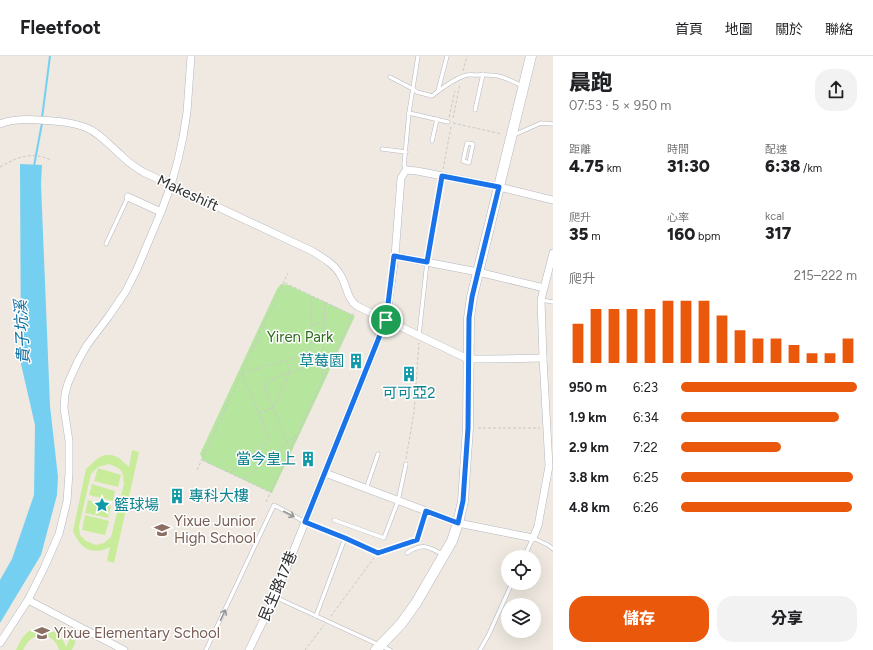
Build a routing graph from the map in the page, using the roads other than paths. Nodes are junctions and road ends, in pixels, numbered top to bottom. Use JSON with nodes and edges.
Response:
{"nodes":[{"id":1,"x":191,"y":56,"type":"edge"},
{"id":2,"x":418,"y":56,"type":"edge"},
{"id":3,"x":447,"y":56,"type":"edge"},
{"id":4,"x":531,"y":56,"type":"edge"},
{"id":5,"x":483,"y":74,"type":"junction"},
{"id":6,"x":390,"y":77,"type":"dead end"},
{"id":7,"x":523,"y":86,"type":"junction"},
{"id":8,"x":413,"y":89,"type":"junction"},
{"id":9,"x":438,"y":91,"type":"junction"},
{"id":10,"x":474,"y":110,"type":"dead end"},
{"id":11,"x":409,"y":113,"type":"junction"},
{"id":12,"x":437,"y":119,"type":"junction"},
{"id":13,"x":450,"y":122,"type":"road end"},
{"id":14,"x":0,"y":124,"type":"edge"},
{"id":15,"x":553,"y":124,"type":"edge"},
{"id":16,"x":511,"y":136,"type":"junction"},
{"id":17,"x":432,"y":141,"type":"dead end"},
{"id":18,"x":382,"y":149,"type":"dead end"},
{"id":19,"x":406,"y":152,"type":"junction"},
{"id":20,"x":466,"y":162,"type":"joint"},
{"id":21,"x":406,"y":170,"type":"junction"},
{"id":22,"x":171,"y":185,"type":"junction"},
{"id":23,"x":499,"y":187,"type":"junction"},
{"id":24,"x":128,"y":197,"type":"joint"},
{"id":25,"x":553,"y":200,"type":"edge"},
{"id":26,"x":161,"y":212,"type":"junction"},
{"id":27,"x":106,"y":244,"type":"dead end"},
{"id":28,"x":552,"y":255,"type":"edge"},
{"id":29,"x":394,"y":256,"type":"junction"},
{"id":30,"x":427,"y":262,"type":"junction"},
{"id":31,"x":478,"y":272,"type":"junction"},
{"id":32,"x":544,"y":288,"type":"junction"},
{"id":33,"x":541,"y":300,"type":"junction"},
{"id":34,"x":553,"y":302,"type":"edge"},
{"id":35,"x":386,"y":320,"type":"junction"},
{"id":36,"x":420,"y":336,"type":"junction"},
{"id":37,"x":542,"y":358,"type":"junction"},
{"id":38,"x":468,"y":359,"type":"junction"},
{"id":39,"x":549,"y":425,"type":"edge"},
{"id":40,"x":378,"y":454,"type":"dead end"},
{"id":41,"x":406,"y":464,"type":"road end"},
{"id":42,"x":325,"y":473,"type":"junction"},
{"id":43,"x":366,"y":489,"type":"junction"},
{"id":44,"x":398,"y":501,"type":"junction"},
{"id":45,"x":426,"y":511,"type":"junction"},
{"id":46,"x":334,"y":520,"type":"dead end"},
{"id":47,"x":305,"y":522,"type":"junction"},
{"id":48,"x":458,"y":523,"type":"junction"},
{"id":49,"x":345,"y":538,"type":"junction"},
{"id":50,"x":533,"y":538,"type":"junction"},
{"id":51,"x":553,"y":549,"type":"edge"},
{"id":52,"x":527,"y":550,"type":"edge"},
{"id":53,"x":408,"y":553,"type":"dead end"},
{"id":54,"x":445,"y":555,"type":"junction"},
{"id":55,"x":509,"y":590,"type":"edge"},
{"id":56,"x":275,"y":597,"type":"junction"},
{"id":57,"x":28,"y":600,"type":"junction"},
{"id":58,"x":316,"y":616,"type":"junction"},
{"id":59,"x":0,"y":643,"type":"edge"},
{"id":60,"x":378,"y":648,"type":"edge"},
{"id":61,"x":124,"y":650,"type":"edge"},
{"id":62,"x":206,"y":650,"type":"edge"},
{"id":63,"x":249,"y":650,"type":"edge"},
{"id":64,"x":390,"y":650,"type":"edge"},
{"id":65,"x":480,"y":650,"type":"edge"}],
"edges":[{"from":1,"to":22,"type":"street"},
{"from":2,"to":8,"type":"lane"},
{"from":3,"to":9,"type":"lane"},
{"from":4,"to":7,"type":"main road"},
{"from":5,"to":7,"type":"lane"},
{"from":5,"to":9,"type":"lane"},
{"from":5,"to":10,"type":"lane"},
{"from":6,"to":8,"type":"lane"},
{"from":7,"to":16,"type":"main road"},
{"from":8,"to":9,"type":"lane"},
{"from":8,"to":11,"type":"lane"},
{"from":11,"to":12,"type":"lane"},
{"from":11,"to":19,"type":"lane"},
{"from":12,"to":13,"type":"lane"},
{"from":12,"to":17,"type":"lane"},
{"from":14,"to":22,"type":"street","name":"Makeshift"},
{"from":15,"to":16,"type":"lane"},
{"from":16,"to":23,"type":"main road"},
{"from":18,"to":19,"type":"lane"},
{"from":19,"to":21,"type":"lane"},
{"from":20,"to":20,"type":"lane"},
{"from":21,"to":23,"type":"street"},
{"from":21,"to":29,"type":"street","name":"民生路17巷"},
{"from":22,"to":26,"type":"street"},
{"from":22,"to":35,"type":"street","name":"Makeshift"},
{"from":23,"to":25,"type":"street"},
{"from":23,"to":31,"type":"main road"},
{"from":24,"to":26,"type":"street"},
{"from":24,"to":27,"type":"lane"},
{"from":26,"to":57,"type":"street"},
{"from":28,"to":32,"type":"street"},
{"from":29,"to":30,"type":"street"},
{"from":29,"to":35,"type":"street","name":"民生路17巷"},
{"from":30,"to":31,"type":"street"},
{"from":30,"to":36,"type":"lane"},
{"from":31,"to":32,"type":"street"},
{"from":31,"to":38,"type":"main road"},
{"from":32,"to":33,"type":"street"},
{"from":33,"to":34,"type":"lane"},
{"from":33,"to":37,"type":"street"},
{"from":35,"to":36,"type":"street"},
{"from":35,"to":42,"type":"street","name":"民生路17巷"},
{"from":36,"to":38,"type":"street"},
{"from":37,"to":38,"type":"street"},
{"from":37,"to":39,"type":"street"},
{"from":38,"to":48,"type":"main road"},
{"from":39,"to":50,"type":"street"},
{"from":40,"to":43,"type":"lane"},
{"from":41,"to":44,"type":"lane"},
{"from":42,"to":43,"type":"street"},
{"from":42,"to":47,"type":"street","name":"民生路17巷"},
{"from":43,"to":44,"type":"street"},
{"from":44,"to":45,"type":"street"},
{"from":44,"to":46,"type":"lane"},
{"from":45,"to":48,"type":"street"},
{"from":45,"to":49,"type":"lane"},
{"from":47,"to":49,"type":"lane"},
{"from":47,"to":56,"type":"street","name":"民生路17巷"},
{"from":62,"to":47,"type":"lane","one_way":true},
{"from":48,"to":50,"type":"street"},
{"from":48,"to":54,"type":"main road"},
{"from":49,"to":58,"type":"lane"},
{"from":50,"to":51,"type":"lane"},
{"from":50,"to":52,"type":"lane"},
{"from":53,"to":54,"type":"lane"},
{"from":54,"to":60,"type":"main road"},
{"from":55,"to":65,"type":"lane"},
{"from":56,"to":58,"type":"lane"},
{"from":56,"to":63,"type":"street","name":"民生路17巷"},
{"from":57,"to":59,"type":"street"},
{"from":57,"to":61,"type":"street"},
{"from":58,"to":60,"type":"lane"},
{"from":60,"to":64,"type":"lane"}]}
